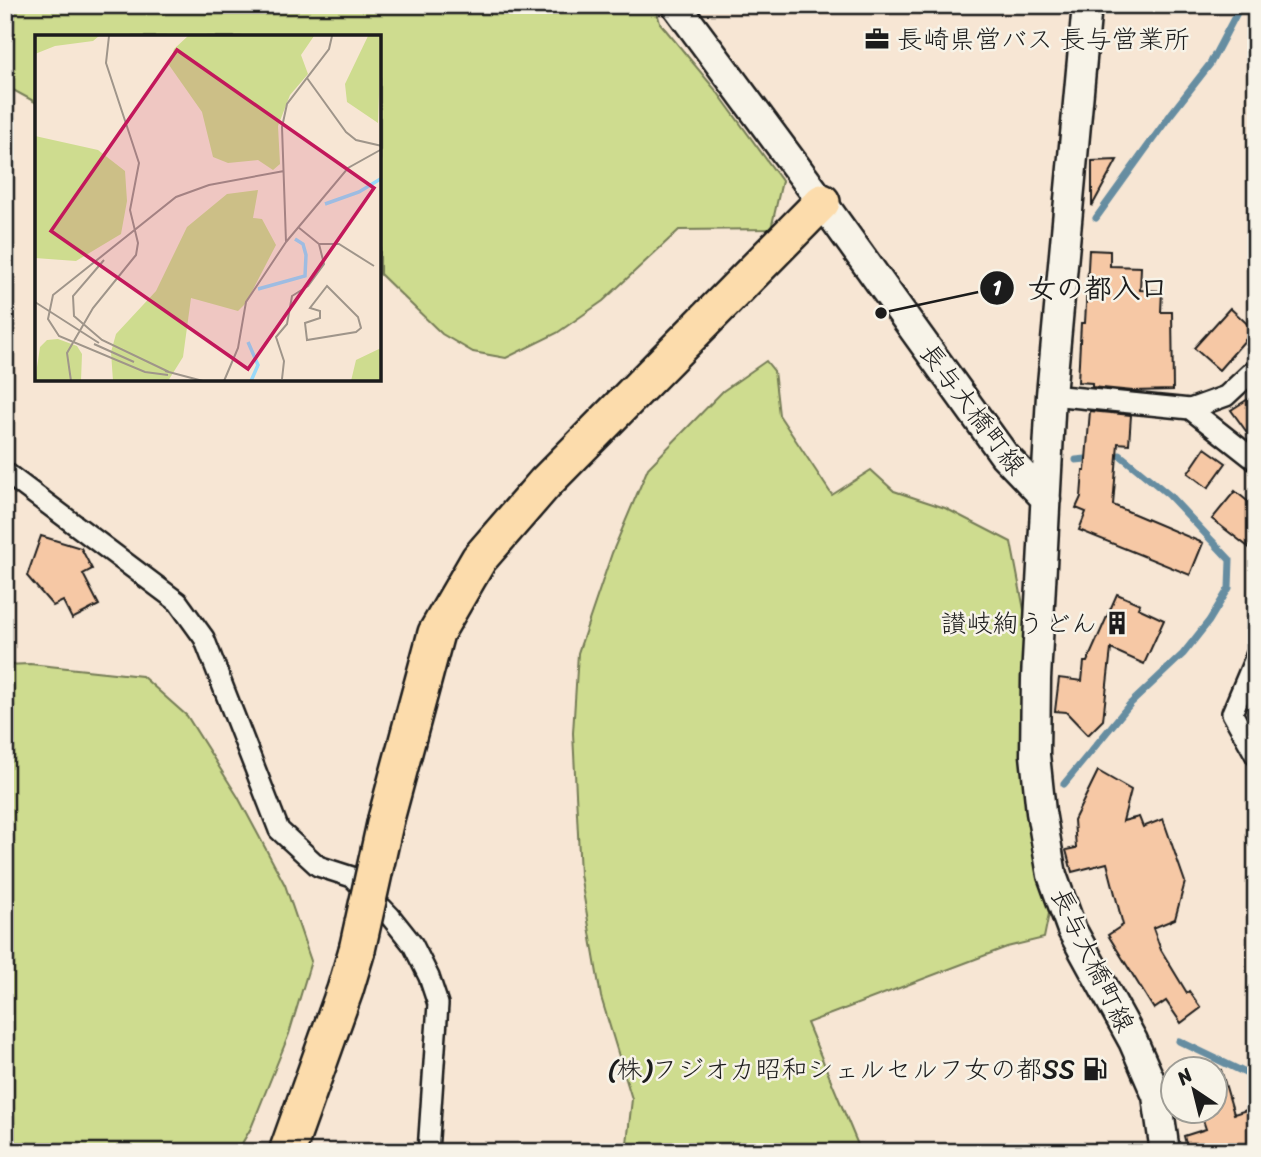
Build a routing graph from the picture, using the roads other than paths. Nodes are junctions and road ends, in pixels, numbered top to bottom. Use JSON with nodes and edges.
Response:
{"nodes":[{"id":1,"x":676,"y":5,"type":"edge"},
{"id":2,"x":1087,"y":5,"type":"edge"},
{"id":3,"x":822,"y":202,"type":"junction"},
{"id":4,"x":1256,"y":368,"type":"edge"},
{"id":5,"x":1051,"y":395,"type":"junction"},
{"id":6,"x":1190,"y":409,"type":"junction"},
{"id":7,"x":1256,"y":461,"type":"edge"},
{"id":8,"x":5,"y":472,"type":"edge"},
{"id":9,"x":1046,"y":499,"type":"junction"},
{"id":10,"x":1256,"y":656,"type":"edge"},
{"id":11,"x":1255,"y":751,"type":"edge"},
{"id":12,"x":345,"y":990,"type":"junction"},
{"id":13,"x":287,"y":1152,"type":"edge"},
{"id":14,"x":311,"y":1152,"type":"edge"},
{"id":15,"x":428,"y":1152,"type":"edge"},
{"id":16,"x":1165,"y":1152,"type":"edge"}],
"edges":[{"from":1,"to":3,"type":"main road","name":"長与大橋町線"},
{"from":2,"to":5,"type":"main road"},
{"from":3,"to":9,"type":"main road","name":"長与大橋町線"},
{"from":3,"to":12,"type":"highway","bridge":true},
{"from":4,"to":6,"type":"street"},
{"from":5,"to":6,"type":"street"},
{"from":5,"to":9,"type":"main road"},
{"from":6,"to":7,"type":"street"},
{"from":8,"to":15,"type":"street"},
{"from":9,"to":16,"type":"main road","name":"長与大橋町線"},
{"from":10,"to":11,"type":"street"},
{"from":12,"to":13,"type":"highway"},
{"from":12,"to":14,"type":"highway"}]}
